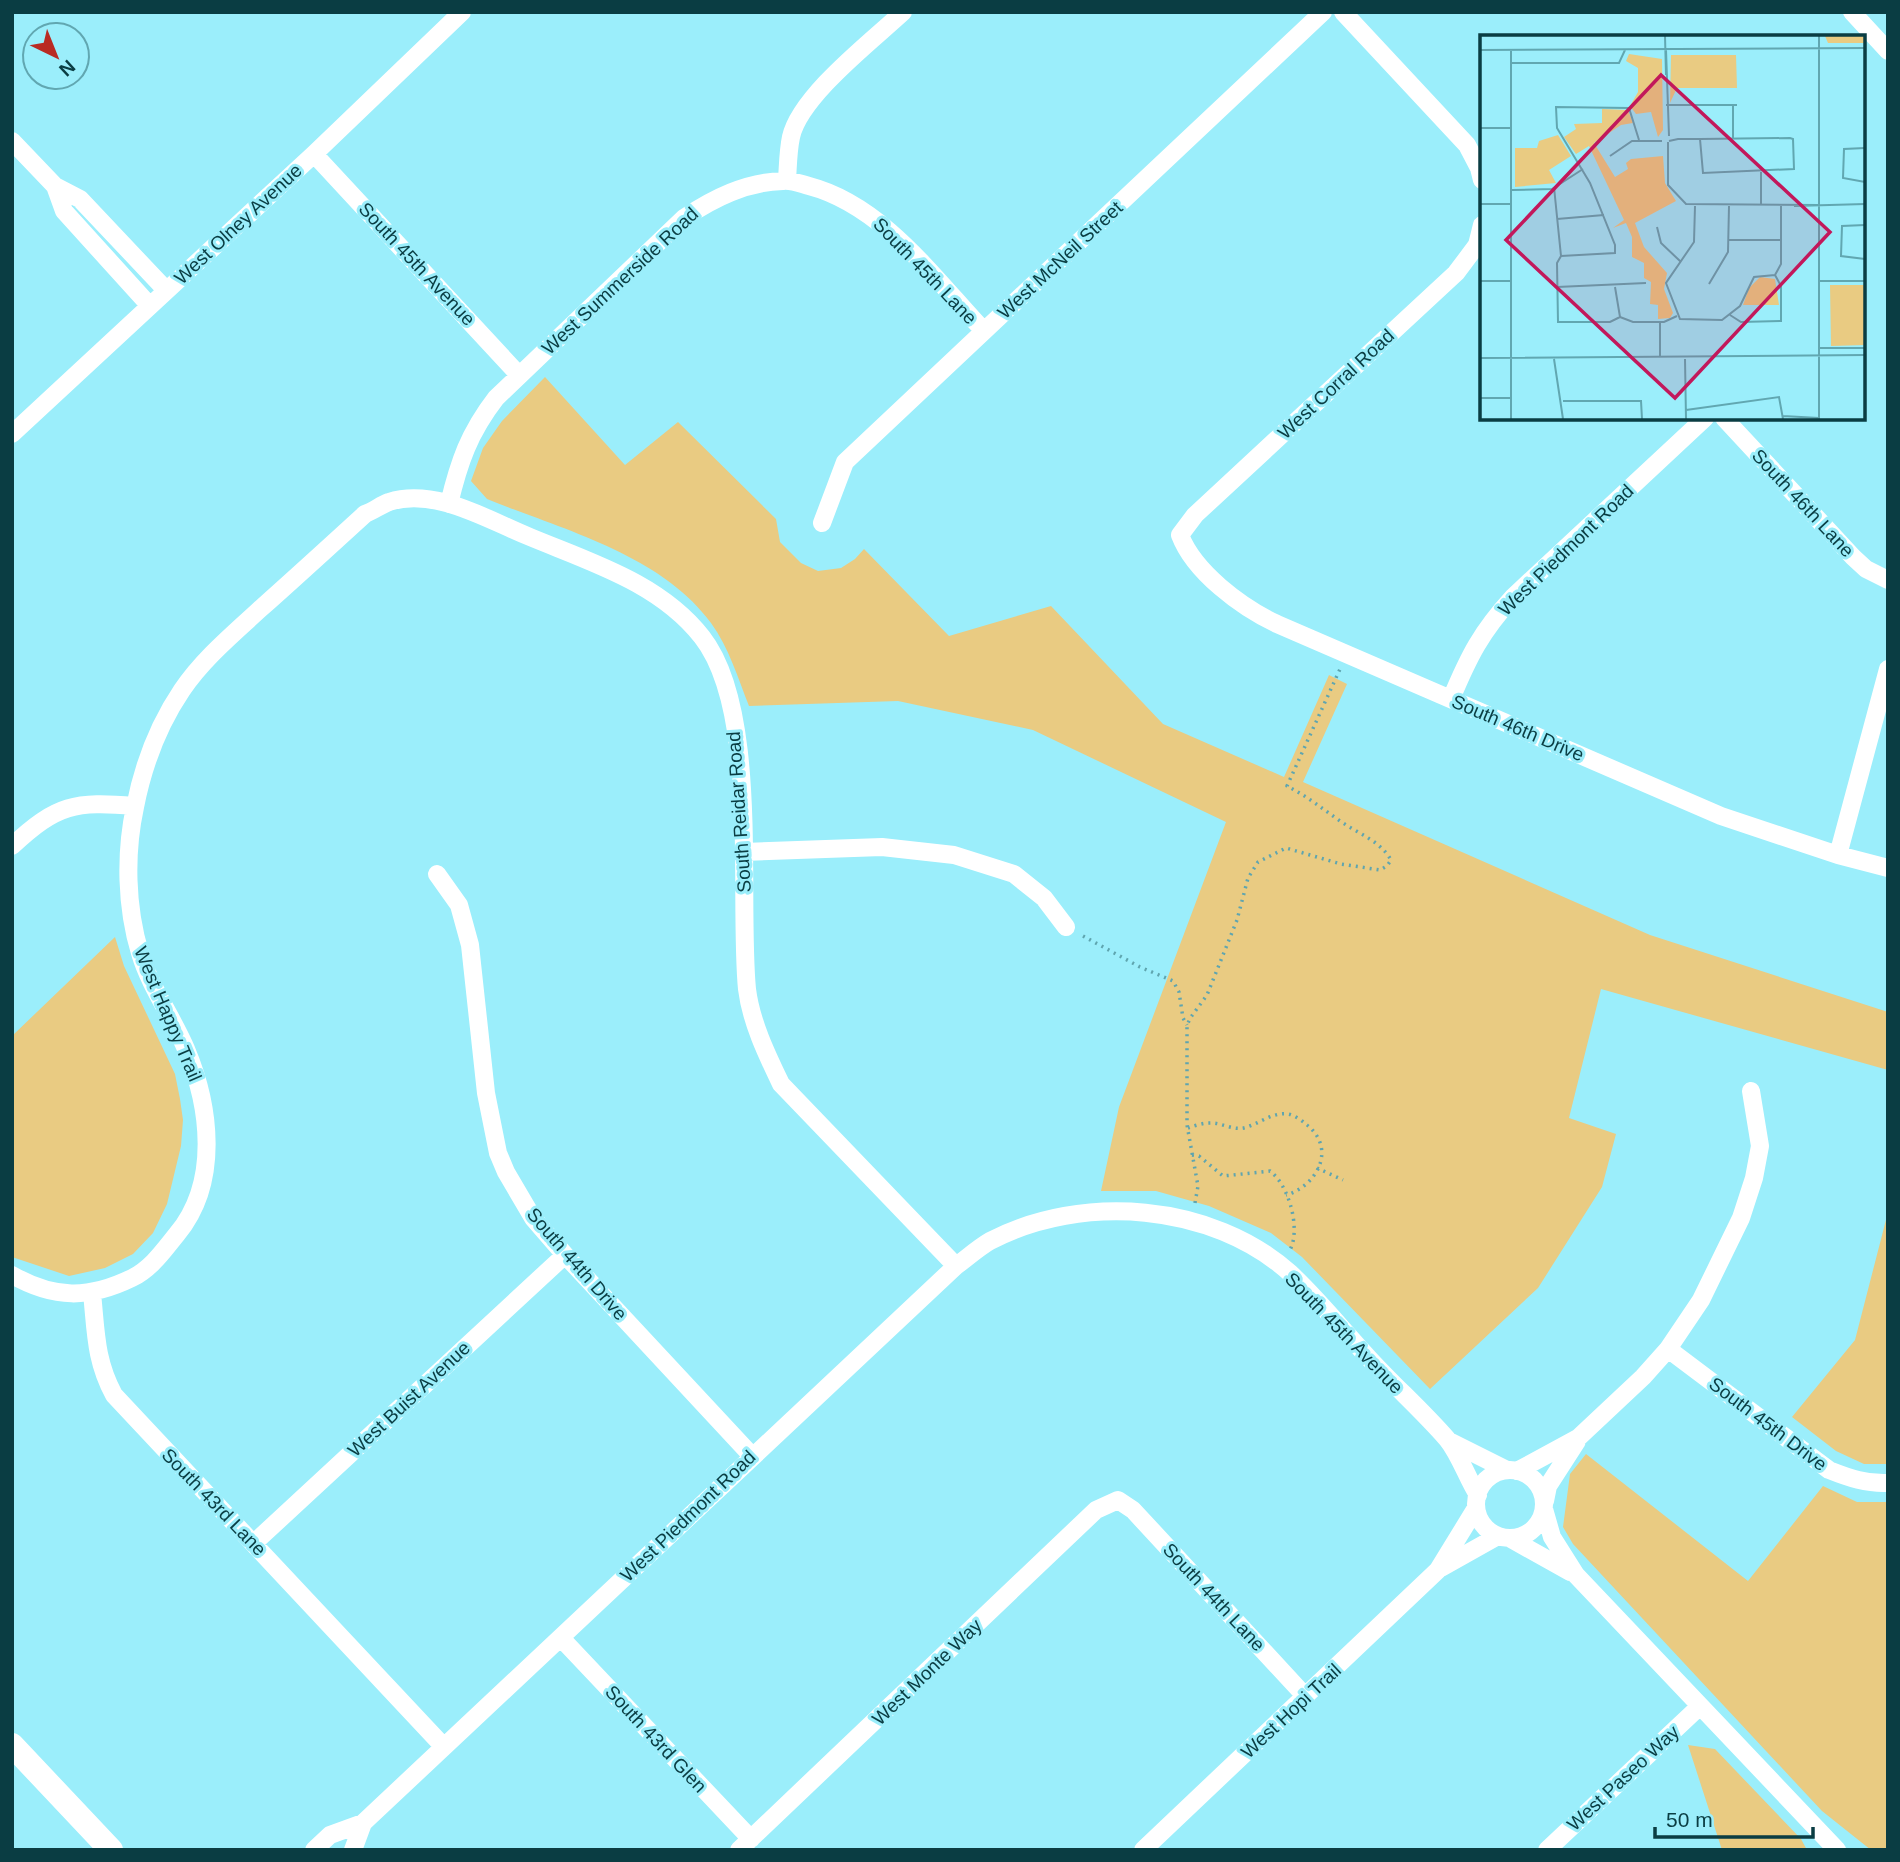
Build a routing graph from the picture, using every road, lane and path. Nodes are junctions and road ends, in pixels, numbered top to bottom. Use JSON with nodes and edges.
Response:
{"nodes":[{"id":1,"x":462,"y":12,"type":"edge"},
{"id":2,"x":903,"y":12,"type":"edge"},
{"id":3,"x":1323,"y":12,"type":"edge"},
{"id":4,"x":1343,"y":12,"type":"edge"},
{"id":5,"x":1852,"y":12,"type":"edge"},
{"id":6,"x":1888,"y":51,"type":"edge"},
{"id":7,"x":12,"y":141,"type":"edge"},
{"id":8,"x":314,"y":154,"type":"junction"},
{"id":9,"x":1480,"y":172,"type":"edge"},
{"id":10,"x":787,"y":180,"type":"junction"},
{"id":11,"x":55,"y":186,"type":"junction"},
{"id":12,"x":111,"y":231,"type":"junction"},
{"id":13,"x":1480,"y":233,"type":"edge"},
{"id":14,"x":95,"y":246,"type":"junction"},
{"id":15,"x":166,"y":290,"type":"junction"},
{"id":16,"x":150,"y":306,"type":"junction"},
{"id":17,"x":984,"y":331,"type":"junction"},
{"id":18,"x":519,"y":375,"type":"junction"},
{"id":19,"x":1703,"y":420,"type":"edge"},
{"id":20,"x":1726,"y":420,"type":"edge"},
{"id":21,"x":12,"y":434,"type":"edge"},
{"id":22,"x":449,"y":504,"type":"junction"},
{"id":23,"x":822,"y":523,"type":"dead end"},
{"id":24,"x":1180,"y":535,"type":"joint"},
{"id":25,"x":1888,"y":580,"type":"edge"},
{"id":26,"x":1347,"y":654,"type":"junction"},
{"id":27,"x":1888,"y":669,"type":"edge"},
{"id":28,"x":1451,"y":699,"type":"junction"},
{"id":29,"x":135,"y":806,"type":"junction"},
{"id":30,"x":12,"y":846,"type":"edge"},
{"id":31,"x":744,"y":852,"type":"junction"},
{"id":32,"x":1838,"y":856,"type":"junction"},
{"id":33,"x":1888,"y":868,"type":"edge"},
{"id":34,"x":437,"y":874,"type":"dead end"},
{"id":35,"x":1066,"y":927,"type":"joint"},
{"id":36,"x":1187,"y":1025,"type":"junction"},
{"id":37,"x":1751,"y":1091,"type":"dead end"},
{"id":38,"x":1188,"y":1128,"type":"junction"},
{"id":39,"x":1192,"y":1155,"type":"junction"},
{"id":40,"x":1317,"y":1168,"type":"junction"},
{"id":41,"x":1343,"y":1180,"type":"dead end"},
{"id":42,"x":1286,"y":1195,"type":"junction"},
{"id":43,"x":1192,"y":1222,"type":"junction"},
{"id":44,"x":1026,"y":1227,"type":"joint"},
{"id":45,"x":565,"y":1255,"type":"junction"},
{"id":46,"x":956,"y":1266,"type":"junction"},
{"id":47,"x":1281,"y":1267,"type":"junction"},
{"id":48,"x":12,"y":1275,"type":"edge"},
{"id":49,"x":92,"y":1293,"type":"junction"},
{"id":50,"x":1668,"y":1349,"type":"junction"},
{"id":51,"x":1578,"y":1438,"type":"junction"},
{"id":52,"x":1448,"y":1441,"type":"junction"},
{"id":53,"x":752,"y":1456,"type":"junction"},
{"id":54,"x":1512,"y":1471,"type":"junction"},
{"id":55,"x":1882,"y":1483,"type":"edge"},
{"id":56,"x":1118,"y":1500,"type":"joint"},
{"id":57,"x":1477,"y":1502,"type":"junction"},
{"id":58,"x":1545,"y":1505,"type":"junction"},
{"id":59,"x":1504,"y":1537,"type":"junction"},
{"id":60,"x":254,"y":1544,"type":"junction"},
{"id":61,"x":1438,"y":1570,"type":"junction"},
{"id":62,"x":1576,"y":1576,"type":"junction"},
{"id":63,"x":561,"y":1638,"type":"junction"},
{"id":64,"x":1306,"y":1697,"type":"junction"},
{"id":65,"x":1699,"y":1707,"type":"junction"},
{"id":66,"x":12,"y":1745,"type":"edge"},
{"id":67,"x":444,"y":1747,"type":"junction"},
{"id":68,"x":362,"y":1823,"type":"junction"},
{"id":69,"x":745,"y":1844,"type":"edge"},
{"id":70,"x":111,"y":1850,"type":"edge"},
{"id":71,"x":314,"y":1850,"type":"edge"},
{"id":72,"x":353,"y":1850,"type":"edge"},
{"id":73,"x":1143,"y":1850,"type":"edge"},
{"id":74,"x":1547,"y":1850,"type":"edge"},
{"id":75,"x":1836,"y":1850,"type":"edge"}],
"edges":[{"from":1,"to":8,"type":"street","name":"West Olney Avenue"},
{"from":2,"to":10,"type":"street"},
{"from":3,"to":17,"type":"street","name":"West McNeil Street"},
{"from":4,"to":9,"type":"street"},
{"from":5,"to":6,"type":"street"},
{"from":7,"to":11,"type":"street"},
{"from":8,"to":15,"type":"street","name":"West Olney Avenue"},
{"from":8,"to":18,"type":"street","name":"South 45th Avenue"},
{"from":10,"to":17,"type":"street","name":"South 45th Lane"},
{"from":10,"to":18,"type":"street","name":"West Summerside Road"},
{"from":11,"to":12,"type":"street"},
{"from":11,"to":14,"type":"street"},
{"from":12,"to":14,"type":"street"},
{"from":12,"to":15,"type":"street"},
{"from":13,"to":24,"type":"street","name":"West Corral Road"},
{"from":14,"to":16,"type":"street"},
{"from":15,"to":16,"type":"street","name":"West Olney Avenue"},
{"from":16,"to":21,"type":"street","name":"West Olney Avenue"},
{"from":17,"to":23,"type":"street","name":"West McNeil Street"},
{"from":18,"to":22,"type":"street","name":"West Summerside Road"},
{"from":19,"to":28,"type":"street","name":"West Piedmont Road"},
{"from":20,"to":25,"type":"street","name":"South 46th Lane"},
{"from":22,"to":29,"type":"street","name":"South Reidar Road"},
{"from":22,"to":31,"type":"street","name":"South Reidar Road"},
{"from":24,"to":26,"type":"street","name":"South 46th Drive"},
{"from":26,"to":28,"type":"street","name":"South 46th Drive"},
{"from":26,"to":36,"type":"path"},
{"from":27,"to":32,"type":"street"},
{"from":28,"to":32,"type":"street","name":"South 46th Drive"},
{"from":29,"to":30,"type":"street"},
{"from":29,"to":49,"type":"street","name":"West Happy Trail"},
{"from":31,"to":35,"type":"street"},
{"from":31,"to":46,"type":"street","name":"South Reidar Road"},
{"from":32,"to":33,"type":"street","name":"South 46th Drive"},
{"from":34,"to":45,"type":"street","name":"South 44th Drive"},
{"from":35,"to":36,"type":"path"},
{"from":36,"to":38,"type":"path"},
{"from":37,"to":50,"type":"street","name":"West Hopi Trail"},
{"from":38,"to":39,"type":"path"},
{"from":38,"to":40,"type":"path"},
{"from":39,"to":42,"type":"path"},
{"from":39,"to":43,"type":"path"},
{"from":40,"to":41,"type":"path"},
{"from":40,"to":42,"type":"path"},
{"from":42,"to":47,"type":"path"},
{"from":43,"to":44,"type":"street","name":"South 45th Avenue"},
{"from":43,"to":47,"type":"street","name":"South 45th Avenue"},
{"from":44,"to":46,"type":"street","name":"West Piedmont Road"},
{"from":45,"to":53,"type":"street","name":"South 44th Drive"},
{"from":45,"to":60,"type":"street","name":"West Buist Avenue"},
{"from":46,"to":53,"type":"street","name":"West Piedmont Road"},
{"from":47,"to":52,"type":"street","name":"South 45th Avenue"},
{"from":48,"to":49,"type":"street"},
{"from":49,"to":60,"type":"street","name":"South 43rd Lane"},
{"from":50,"to":51,"type":"street","name":"West Hopi Trail"},
{"from":50,"to":55,"type":"street","name":"South 45th Drive"},
{"from":51,"to":54,"type":"street","name":"West Hopi Trail"},
{"from":51,"to":58,"type":"street","name":"West Hopi Trail"},
{"from":52,"to":54,"type":"street","name":"South 45th Avenue"},
{"from":52,"to":57,"type":"street","name":"South 45th Avenue"},
{"from":53,"to":63,"type":"street","name":"West Piedmont Road"},
{"from":54,"to":57,"type":"street","name":"West Hopi Trail"},
{"from":54,"to":58,"type":"street"},
{"from":56,"to":64,"type":"street","name":"South 44th Lane"},
{"from":56,"to":69,"type":"street","name":"West Monte Way"},
{"from":57,"to":59,"type":"street"},
{"from":57,"to":61,"type":"street","name":"West Hopi Trail"},
{"from":58,"to":59,"type":"street","name":"West Hopi Trail"},
{"from":58,"to":62,"type":"street"},
{"from":59,"to":61,"type":"street","name":"West Hopi Trail"},
{"from":59,"to":62,"type":"street"},
{"from":60,"to":67,"type":"street","name":"South 43rd Lane"},
{"from":61,"to":64,"type":"street","name":"West Hopi Trail"},
{"from":62,"to":65,"type":"street"},
{"from":63,"to":67,"type":"street","name":"West Piedmont Road"},
{"from":63,"to":69,"type":"street","name":"South 43rd Glen"},
{"from":64,"to":73,"type":"street","name":"West Hopi Trail"},
{"from":65,"to":74,"type":"street","name":"West Paseo Way"},
{"from":65,"to":75,"type":"street"},
{"from":66,"to":70,"type":"street"},
{"from":67,"to":68,"type":"street","name":"West Piedmont Road"},
{"from":68,"to":71,"type":"street"},
{"from":68,"to":72,"type":"street"}]}
